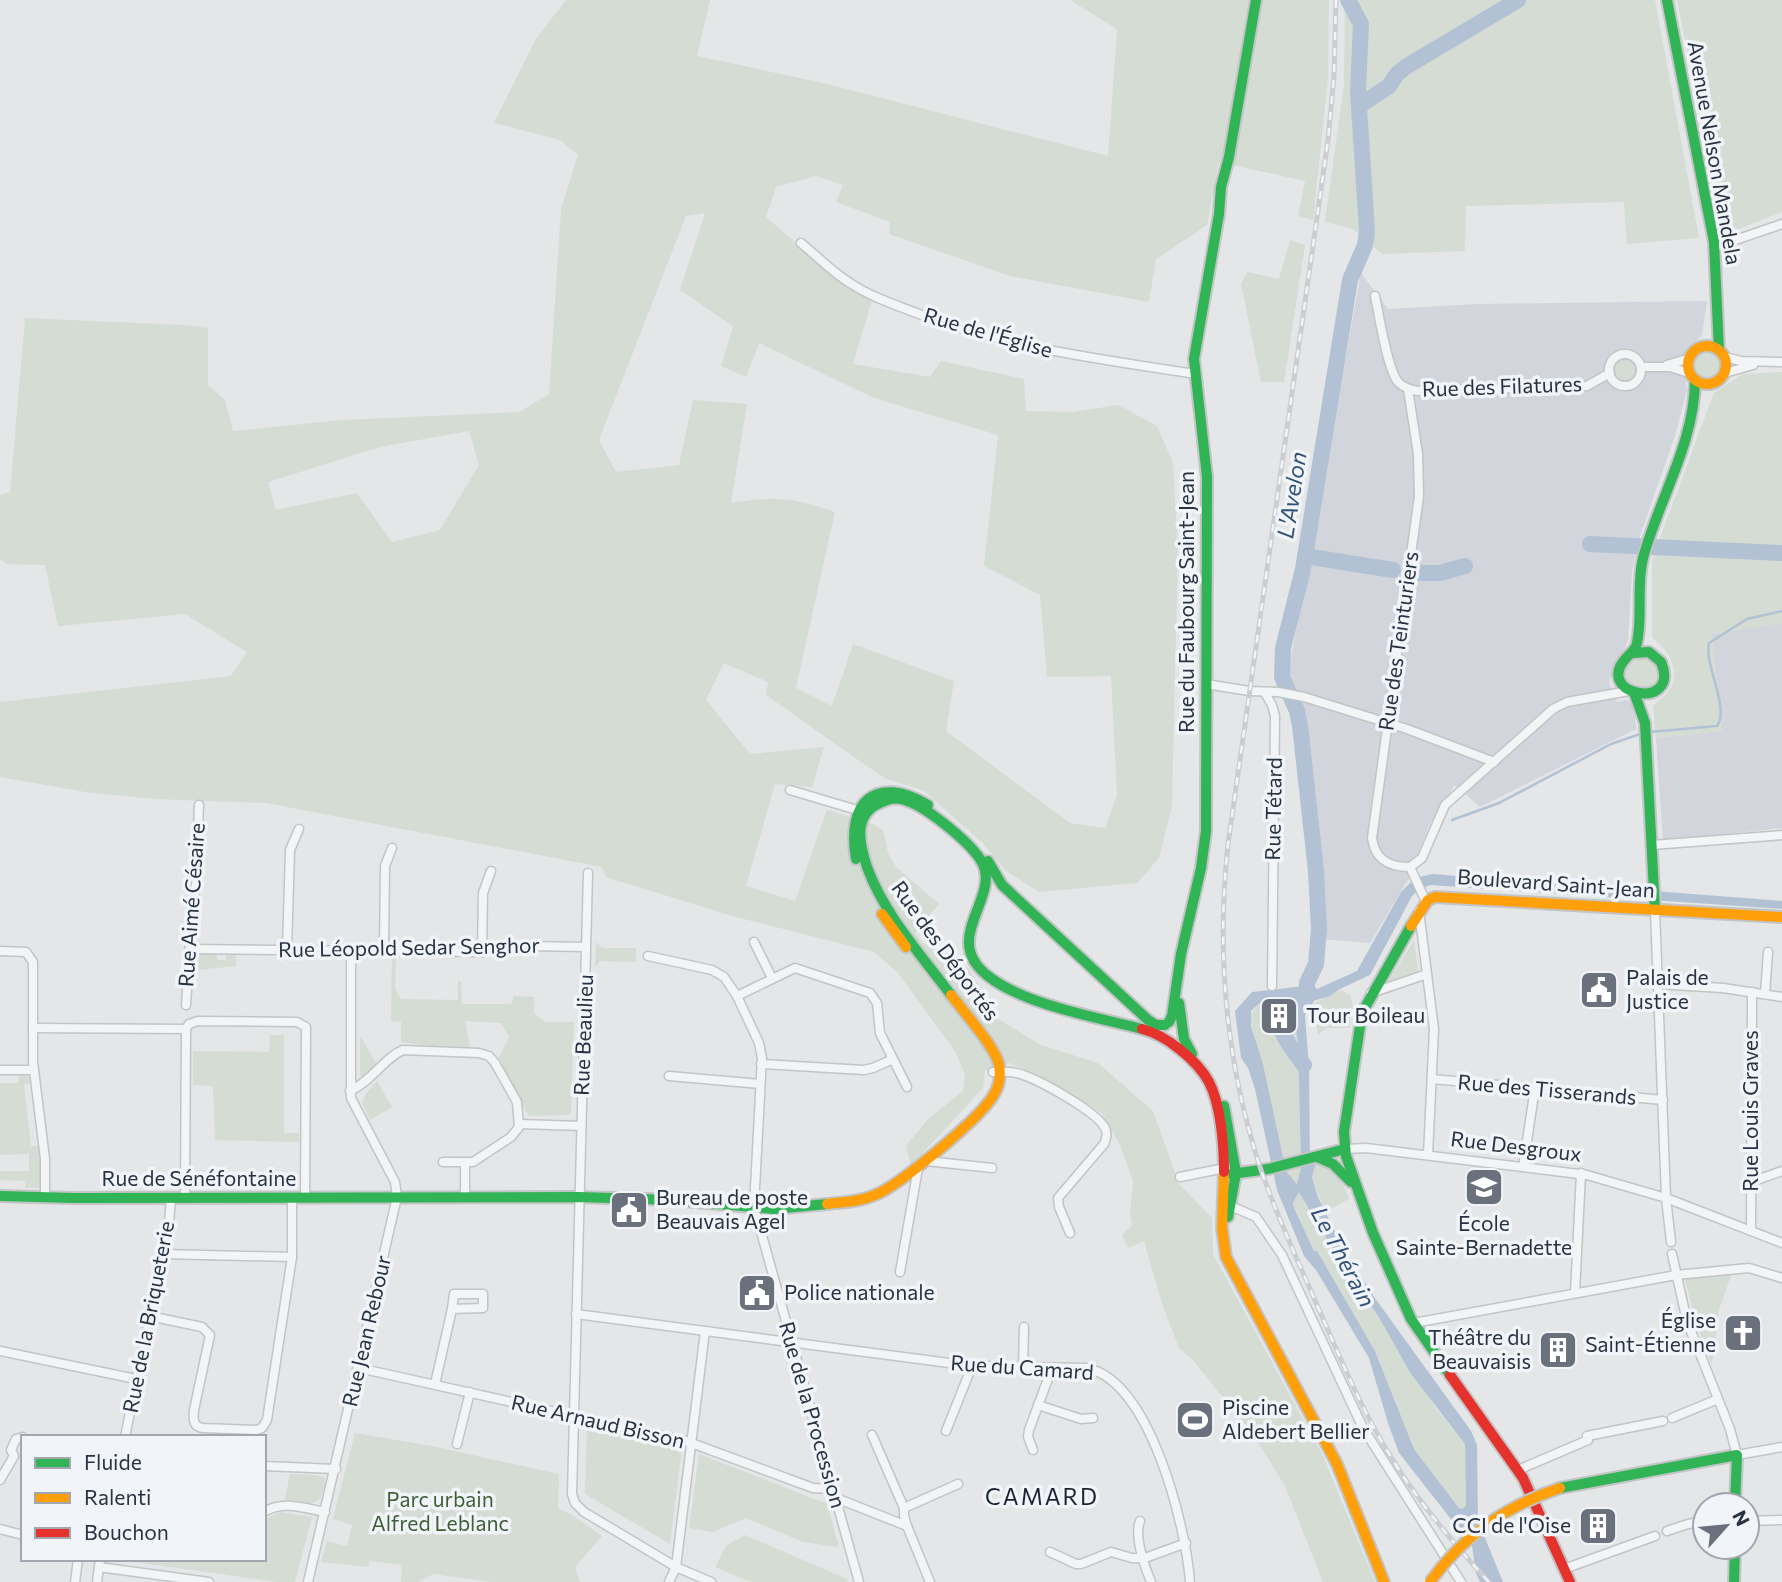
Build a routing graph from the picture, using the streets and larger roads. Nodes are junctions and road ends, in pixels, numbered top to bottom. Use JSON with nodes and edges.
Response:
{"nodes":[{"id":1,"x":1250,"y":0,"type":"edge"},
{"id":2,"x":1256,"y":0,"type":"edge"},
{"id":3,"x":1667,"y":0,"type":"edge"},
{"id":4,"x":1250,"y":30,"type":"junction"},
{"id":5,"x":1782,"y":224,"type":"edge"},
{"id":6,"x":801,"y":243,"type":"dead end"},
{"id":7,"x":1715,"y":247,"type":"junction"},
{"id":8,"x":1375,"y":296,"type":"dead end"},
{"id":9,"x":1716,"y":313,"type":"junction"},
{"id":10,"x":1703,"y":347,"type":"junction"},
{"id":11,"x":1722,"y":354,"type":"junction"},
{"id":12,"x":1690,"y":358,"type":"junction"},
{"id":13,"x":1782,"y":362,"type":"edge"},
{"id":14,"x":1766,"y":363,"type":"junction"},
{"id":15,"x":1661,"y":366,"type":"junction"},
{"id":16,"x":1641,"y":367,"type":"junction"},
{"id":17,"x":1610,"y":373,"type":"junction"},
{"id":18,"x":1725,"y":373,"type":"junction"},
{"id":19,"x":1195,"y":374,"type":"junction"},
{"id":20,"x":1692,"y":376,"type":"junction"},
{"id":21,"x":1712,"y":384,"type":"junction"},
{"id":22,"x":1408,"y":389,"type":"junction"},
{"id":23,"x":1688,"y":429,"type":"junction"},
{"id":24,"x":1639,"y":618,"type":"junction"},
{"id":25,"x":1650,"y":652,"type":"junction"},
{"id":26,"x":1632,"y":653,"type":"junction"},
{"id":27,"x":1620,"y":677,"type":"junction"},
{"id":28,"x":1206,"y":684,"type":"junction"},
{"id":29,"x":1653,"y":692,"type":"junction"},
{"id":30,"x":1265,"y":693,"type":"junction"},
{"id":31,"x":1632,"y":693,"type":"junction"},
{"id":32,"x":1599,"y":698,"type":"junction"},
{"id":33,"x":1388,"y":723,"type":"junction"},
{"id":34,"x":1645,"y":730,"type":"junction"},
{"id":35,"x":1494,"y":762,"type":"junction"},
{"id":36,"x":790,"y":790,"type":"dead end"},
{"id":37,"x":199,"y":805,"type":"dead end"},
{"id":38,"x":857,"y":810,"type":"junction"},
{"id":39,"x":299,"y":830,"type":"dead end"},
{"id":40,"x":1782,"y":835,"type":"edge"},
{"id":41,"x":1652,"y":845,"type":"junction"},
{"id":42,"x":392,"y":848,"type":"dead end"},
{"id":43,"x":1410,"y":867,"type":"junction"},
{"id":44,"x":491,"y":872,"type":"dead end"},
{"id":45,"x":588,"y":873,"type":"dead end"},
{"id":46,"x":987,"y":885,"type":"junction"},
{"id":47,"x":1002,"y":885,"type":"junction"},
{"id":48,"x":1422,"y":901,"type":"junction"},
{"id":49,"x":1655,"y":907,"type":"junction"},
{"id":50,"x":1782,"y":918,"type":"edge"},
{"id":51,"x":754,"y":942,"type":"dead end"},
{"id":52,"x":586,"y":947,"type":"junction"},
{"id":53,"x":190,"y":948,"type":"junction"},
{"id":54,"x":287,"y":950,"type":"junction"},
{"id":55,"x":351,"y":950,"type":"junction"},
{"id":56,"x":0,"y":951,"type":"edge"},
{"id":57,"x":384,"y":951,"type":"junction"},
{"id":58,"x":482,"y":952,"type":"junction"},
{"id":59,"x":1768,"y":953,"type":"dead end"},
{"id":60,"x":648,"y":956,"type":"dead end"},
{"id":61,"x":1427,"y":974,"type":"junction"},
{"id":62,"x":1178,"y":976,"type":"junction"},
{"id":63,"x":772,"y":978,"type":"junction"},
{"id":64,"x":1657,"y":984,"type":"junction"},
{"id":65,"x":1272,"y":986,"type":"dead end"},
{"id":66,"x":1752,"y":992,"type":"junction"},
{"id":67,"x":1371,"y":993,"type":"junction"},
{"id":68,"x":1765,"y":994,"type":"junction"},
{"id":69,"x":737,"y":996,"type":"junction"},
{"id":70,"x":1782,"y":997,"type":"edge"},
{"id":71,"x":186,"y":1005,"type":"dead end"},
{"id":72,"x":1138,"y":1010,"type":"junction"},
{"id":73,"x":1167,"y":1024,"type":"junction"},
{"id":74,"x":1130,"y":1025,"type":"junction"},
{"id":75,"x":33,"y":1028,"type":"junction"},
{"id":76,"x":186,"y":1029,"type":"junction"},
{"id":77,"x":1183,"y":1030,"type":"junction"},
{"id":78,"x":1168,"y":1039,"type":"junction"},
{"id":79,"x":893,"y":1059,"type":"junction"},
{"id":80,"x":761,"y":1064,"type":"junction"},
{"id":81,"x":0,"y":1070,"type":"edge"},
{"id":82,"x":34,"y":1070,"type":"junction"},
{"id":83,"x":997,"y":1072,"type":"junction"},
{"id":84,"x":669,"y":1076,"type":"dead end"},
{"id":85,"x":1432,"y":1079,"type":"junction"},
{"id":86,"x":760,"y":1084,"type":"junction"},
{"id":87,"x":907,"y":1087,"type":"dead end"},
{"id":88,"x":1535,"y":1088,"type":"junction"},
{"id":89,"x":350,"y":1091,"type":"junction"},
{"id":90,"x":1663,"y":1100,"type":"junction"},
{"id":91,"x":520,"y":1124,"type":"junction"},
{"id":92,"x":581,"y":1126,"type":"junction"},
{"id":93,"x":1345,"y":1149,"type":"junction"},
{"id":94,"x":1428,"y":1155,"type":"junction"},
{"id":95,"x":1314,"y":1157,"type":"junction"},
{"id":96,"x":443,"y":1163,"type":"dead end"},
{"id":97,"x":465,"y":1163,"type":"junction"},
{"id":98,"x":922,"y":1164,"type":"junction"},
{"id":99,"x":1523,"y":1167,"type":"junction"},
{"id":100,"x":992,"y":1168,"type":"dead end"},
{"id":101,"x":1782,"y":1171,"type":"edge"},
{"id":102,"x":1229,"y":1172,"type":"junction"},
{"id":103,"x":1581,"y":1173,"type":"junction"},
{"id":104,"x":1180,"y":1177,"type":"dead end"},
{"id":105,"x":1751,"y":1182,"type":"junction"},
{"id":106,"x":1357,"y":1189,"type":"junction"},
{"id":107,"x":0,"y":1196,"type":"edge"},
{"id":108,"x":186,"y":1197,"type":"junction"},
{"id":109,"x":397,"y":1197,"type":"junction"},
{"id":110,"x":464,"y":1197,"type":"junction"},
{"id":111,"x":579,"y":1197,"type":"junction"},
{"id":112,"x":45,"y":1198,"type":"junction"},
{"id":113,"x":171,"y":1198,"type":"junction"},
{"id":114,"x":292,"y":1198,"type":"junction"},
{"id":115,"x":305,"y":1198,"type":"junction"},
{"id":116,"x":1666,"y":1198,"type":"junction"},
{"id":117,"x":1227,"y":1204,"type":"junction"},
{"id":118,"x":754,"y":1207,"type":"junction"},
{"id":119,"x":1751,"y":1231,"type":"junction"},
{"id":120,"x":1070,"y":1233,"type":"dead end"},
{"id":121,"x":1671,"y":1242,"type":"dead end"},
{"id":122,"x":1782,"y":1243,"type":"edge"},
{"id":123,"x":162,"y":1254,"type":"junction"},
{"id":124,"x":1672,"y":1254,"type":"dead end"},
{"id":125,"x":292,"y":1256,"type":"junction"},
{"id":126,"x":900,"y":1272,"type":"dead end"},
{"id":127,"x":1676,"y":1275,"type":"junction"},
{"id":128,"x":1782,"y":1278,"type":"edge"},
{"id":129,"x":1575,"y":1293,"type":"junction"},
{"id":130,"x":452,"y":1309,"type":"dead end"},
{"id":131,"x":576,"y":1314,"type":"junction"},
{"id":132,"x":149,"y":1316,"type":"junction"},
{"id":133,"x":1414,"y":1323,"type":"junction"},
{"id":134,"x":1024,"y":1327,"type":"dead end"},
{"id":135,"x":705,"y":1331,"type":"junction"},
{"id":136,"x":792,"y":1343,"type":"junction"},
{"id":137,"x":0,"y":1351,"type":"edge"},
{"id":138,"x":972,"y":1366,"type":"junction"},
{"id":139,"x":359,"y":1367,"type":"junction"},
{"id":140,"x":1023,"y":1367,"type":"junction"},
{"id":141,"x":1052,"y":1368,"type":"junction"},
{"id":142,"x":136,"y":1379,"type":"junction"},
{"id":143,"x":435,"y":1384,"type":"junction"},
{"id":144,"x":470,"y":1392,"type":"junction"},
{"id":145,"x":1718,"y":1399,"type":"junction"},
{"id":146,"x":1038,"y":1405,"type":"junction"},
{"id":147,"x":574,"y":1416,"type":"junction"},
{"id":148,"x":1093,"y":1418,"type":"dead end"},
{"id":149,"x":946,"y":1431,"type":"dead end"},
{"id":150,"x":239,"y":1433,"type":"edge"},
{"id":151,"x":125,"y":1435,"type":"edge"},
{"id":152,"x":872,"y":1435,"type":"dead end"},
{"id":153,"x":21,"y":1437,"type":"edge"},
{"id":154,"x":691,"y":1442,"type":"junction"},
{"id":155,"x":457,"y":1444,"type":"dead end"},
{"id":156,"x":1782,"y":1447,"type":"edge"},
{"id":157,"x":1032,"y":1450,"type":"dead end"},
{"id":158,"x":1737,"y":1455,"type":"junction"},
{"id":159,"x":18,"y":1457,"type":"edge"},
{"id":160,"x":266,"y":1466,"type":"edge"},
{"id":161,"x":336,"y":1467,"type":"junction"},
{"id":162,"x":1518,"y":1470,"type":"junction"},
{"id":163,"x":0,"y":1480,"type":"edge"},
{"id":164,"x":958,"y":1485,"type":"dead end"},
{"id":165,"x":1736,"y":1491,"type":"edge"},
{"id":166,"x":834,"y":1494,"type":"junction"},
{"id":167,"x":904,"y":1508,"type":"junction"},
{"id":168,"x":266,"y":1511,"type":"edge"},
{"id":169,"x":325,"y":1512,"type":"junction"},
{"id":170,"x":1782,"y":1520,"type":"edge"},
{"id":171,"x":1140,"y":1521,"type":"dead end"},
{"id":172,"x":1761,"y":1521,"type":"edge"},
{"id":173,"x":1691,"y":1523,"type":"edge"},
{"id":174,"x":907,"y":1525,"type":"junction"},
{"id":175,"x":0,"y":1529,"type":"edge"},
{"id":176,"x":1667,"y":1531,"type":"dead end"},
{"id":177,"x":21,"y":1534,"type":"edge"},
{"id":178,"x":1655,"y":1536,"type":"dead end"},
{"id":179,"x":1186,"y":1543,"type":"junction"},
{"id":180,"x":1049,"y":1552,"type":"dead end"},
{"id":181,"x":1143,"y":1558,"type":"junction"},
{"id":182,"x":78,"y":1561,"type":"edge"},
{"id":183,"x":1734,"y":1561,"type":"edge"},
{"id":184,"x":99,"y":1563,"type":"edge"},
{"id":185,"x":676,"y":1567,"type":"junction"},
{"id":186,"x":1564,"y":1569,"type":"junction"},
{"id":187,"x":124,"y":1570,"type":"junction"},
{"id":188,"x":164,"y":1579,"type":"edge"},
{"id":189,"x":1384,"y":1581,"type":"edge"},
{"id":190,"x":75,"y":1582,"type":"edge"},
{"id":191,"x":97,"y":1582,"type":"edge"},
{"id":192,"x":122,"y":1582,"type":"edge"},
{"id":193,"x":209,"y":1582,"type":"edge"},
{"id":194,"x":308,"y":1582,"type":"edge"},
{"id":195,"x":669,"y":1582,"type":"edge"},
{"id":196,"x":711,"y":1582,"type":"edge"},
{"id":197,"x":859,"y":1582,"type":"edge"},
{"id":198,"x":930,"y":1582,"type":"edge"},
{"id":199,"x":1151,"y":1582,"type":"edge"},
{"id":200,"x":1190,"y":1582,"type":"edge"},
{"id":201,"x":1430,"y":1582,"type":"edge"},
{"id":202,"x":1461,"y":1582,"type":"edge"},
{"id":203,"x":1570,"y":1582,"type":"edge"},
{"id":204,"x":1734,"y":1582,"type":"edge"}],
"edges":[{"from":1,"to":4,"type":"street","name":"Rue du Faubourg Saint-Jean"},
{"from":2,"to":4,"type":"street","name":"Rue du Faubourg Saint-Jean"},
{"from":3,"to":7,"type":"street","name":"Avenue Nelson Mandela"},
{"from":4,"to":19,"type":"street","name":"Rue du Faubourg Saint-Jean"},
{"from":5,"to":7,"type":"street"},
{"from":6,"to":19,"type":"street","name":"Rue de l'Église"},
{"from":7,"to":9,"type":"street","name":"Avenue Nelson Mandela"},
{"from":8,"to":22,"type":"street","name":"Rue des Filatures"},
{"from":9,"to":10,"type":"street","name":"Avenue Nelson Mandela"},
{"from":9,"to":11,"type":"street","name":"Avenue Nelson Mandela"},
{"from":10,"to":11,"type":"street"},
{"from":10,"to":12,"type":"street"},
{"from":11,"to":14,"type":"street"},
{"from":11,"to":18,"type":"street"},
{"from":12,"to":15,"type":"street"},
{"from":12,"to":20,"type":"street"},
{"from":13,"to":14,"type":"street"},
{"from":14,"to":18,"type":"street"},
{"from":15,"to":16,"type":"street"},
{"from":15,"to":20,"type":"street"},
{"from":16,"to":17,"type":"street"},
{"from":16,"to":17,"type":"street"},
{"from":17,"to":22,"type":"street","name":"Rue des Filatures"},
{"from":18,"to":21,"type":"street"},
{"from":19,"to":28,"type":"street","name":"Rue du Faubourg Saint-Jean"},
{"from":20,"to":21,"type":"street"},
{"from":20,"to":23,"type":"street"},
{"from":21,"to":23,"type":"street"},
{"from":22,"to":33,"type":"street","name":"Rue des Teinturiers"},
{"from":23,"to":24,"type":"street"},
{"from":24,"to":25,"type":"street"},
{"from":24,"to":26,"type":"street"},
{"from":25,"to":26,"type":"street"},
{"from":25,"to":29,"type":"street"},
{"from":26,"to":27,"type":"street"},
{"from":27,"to":31,"type":"street"},
{"from":27,"to":32,"type":"street"},
{"from":28,"to":30,"type":"street"},
{"from":28,"to":62,"type":"street","name":"Rue du Faubourg Saint-Jean"},
{"from":29,"to":31,"type":"street"},
{"from":29,"to":34,"type":"street"},
{"from":30,"to":33,"type":"street"},
{"from":30,"to":65,"type":"street","name":"Rue Tétard"},
{"from":31,"to":32,"type":"street"},
{"from":31,"to":34,"type":"street"},
{"from":32,"to":35,"type":"street"},
{"from":33,"to":35,"type":"street"},
{"from":33,"to":43,"type":"street","name":"Rue des Teinturiers"},
{"from":34,"to":41,"type":"street"},
{"from":35,"to":43,"type":"street"},
{"from":36,"to":38,"type":"street"},
{"from":37,"to":53,"type":"street","name":"Rue Aimé Césaire"},
{"from":38,"to":47,"type":"street"},
{"from":38,"to":83,"type":"street","name":"Rue des Déportés"},
{"from":39,"to":54,"type":"street"},
{"from":40,"to":41,"type":"street"},
{"from":41,"to":49,"type":"street"},
{"from":42,"to":57,"type":"street"},
{"from":43,"to":48,"type":"street"},
{"from":44,"to":58,"type":"street"},
{"from":45,"to":52,"type":"street","name":"Rue Beaulieu"},
{"from":46,"to":47,"type":"street"},
{"from":46,"to":74,"type":"street","name":"Rue des Déportés"},
{"from":46,"to":83,"type":"street","name":"Rue des Déportés"},
{"from":47,"to":72,"type":"street"},
{"from":48,"to":49,"type":"street","name":"Boulevard Saint-Jean"},
{"from":48,"to":61,"type":"street"},
{"from":48,"to":67,"type":"street"},
{"from":49,"to":50,"type":"street","name":"Boulevard Saint-Jean"},
{"from":49,"to":64,"type":"street"},
{"from":51,"to":63,"type":"street"},
{"from":52,"to":58,"type":"street","name":"Rue Léopold Sedar Senghor"},
{"from":52,"to":92,"type":"street","name":"Rue Beaulieu"},
{"from":53,"to":54,"type":"street","name":"Rue Léopold Sedar Senghor"},
{"from":53,"to":71,"type":"street","name":"Rue Aimé Césaire"},
{"from":54,"to":55,"type":"street","name":"Rue Léopold Sedar Senghor"},
{"from":55,"to":57,"type":"street","name":"Rue Léopold Sedar Senghor"},
{"from":55,"to":89,"type":"street"},
{"from":56,"to":75,"type":"street"},
{"from":57,"to":58,"type":"street","name":"Rue Léopold Sedar Senghor"},
{"from":59,"to":68,"type":"street"},
{"from":60,"to":69,"type":"street","name":"Rue de la Procession"},
{"from":61,"to":67,"type":"street"},
{"from":61,"to":85,"type":"street"},
{"from":62,"to":73,"type":"street","name":"Rue du Faubourg Saint-Jean"},
{"from":62,"to":77,"type":"street","name":"Rue du Faubourg Saint-Jean"},
{"from":63,"to":69,"type":"street"},
{"from":63,"to":79,"type":"street"},
{"from":64,"to":66,"type":"street"},
{"from":64,"to":90,"type":"street"},
{"from":66,"to":68,"type":"street"},
{"from":66,"to":105,"type":"street","name":"Rue Louis Graves"},
{"from":67,"to":93,"type":"street"},
{"from":68,"to":70,"type":"street"},
{"from":69,"to":80,"type":"street","name":"Rue de la Procession"},
{"from":72,"to":73,"type":"street"},
{"from":72,"to":74,"type":"street"},
{"from":73,"to":77,"type":"street"},
{"from":73,"to":78,"type":"street"},
{"from":74,"to":78,"type":"street","name":"Rue des Déportés"},
{"from":75,"to":76,"type":"street"},
{"from":75,"to":82,"type":"street"},
{"from":76,"to":108,"type":"street"},
{"from":76,"to":115,"type":"street"},
{"from":77,"to":78,"type":"street"},
{"from":77,"to":102,"type":"street"},
{"from":78,"to":102,"type":"street","name":"Rue des Déportés"},
{"from":79,"to":80,"type":"street"},
{"from":79,"to":87,"type":"street"},
{"from":80,"to":86,"type":"street","name":"Rue de la Procession"},
{"from":81,"to":82,"type":"street"},
{"from":82,"to":112,"type":"street"},
{"from":83,"to":98,"type":"street"},
{"from":83,"to":120,"type":"street"},
{"from":84,"to":86,"type":"street"},
{"from":85,"to":88,"type":"street","name":"Rue des Tisserands"},
{"from":85,"to":94,"type":"street"},
{"from":86,"to":118,"type":"street","name":"Rue de la Procession"},
{"from":88,"to":90,"type":"street","name":"Rue des Tisserands"},
{"from":88,"to":99,"type":"street"},
{"from":89,"to":91,"type":"street"},
{"from":89,"to":109,"type":"street"},
{"from":90,"to":116,"type":"street"},
{"from":91,"to":92,"type":"street"},
{"from":91,"to":97,"type":"street"},
{"from":92,"to":111,"type":"street","name":"Rue Beaulieu"},
{"from":93,"to":94,"type":"street","name":"Rue Desgroux"},
{"from":93,"to":95,"type":"street","name":"Rue Desgroux"},
{"from":93,"to":106,"type":"street"},
{"from":94,"to":99,"type":"street","name":"Rue Desgroux"},
{"from":95,"to":102,"type":"street","name":"Rue Desgroux"},
{"from":95,"to":106,"type":"street"},
{"from":96,"to":97,"type":"street"},
{"from":97,"to":110,"type":"street"},
{"from":98,"to":100,"type":"street"},
{"from":98,"to":118,"type":"street"},
{"from":98,"to":126,"type":"street"},
{"from":99,"to":103,"type":"street","name":"Rue Desgroux"},
{"from":101,"to":105,"type":"street"},
{"from":102,"to":104,"type":"street"},
{"from":102,"to":117,"type":"street"},
{"from":103,"to":116,"type":"street","name":"Rue Desgroux"},
{"from":103,"to":129,"type":"street"},
{"from":105,"to":119,"type":"street","name":"Rue Louis Graves"},
{"from":106,"to":133,"type":"street"},
{"from":107,"to":112,"type":"street","name":"Rue de Sénéfontaine"},
{"from":108,"to":113,"type":"street","name":"Rue de Sénéfontaine"},
{"from":108,"to":114,"type":"street","name":"Rue de Sénéfontaine"},
{"from":109,"to":110,"type":"street"},
{"from":109,"to":115,"type":"street","name":"Rue de Sénéfontaine"},
{"from":109,"to":139,"type":"street","name":"Rue Jean Rebour"},
{"from":110,"to":111,"type":"street"},
{"from":111,"to":118,"type":"street"},
{"from":111,"to":131,"type":"street","name":"Rue Beaulieu"},
{"from":112,"to":113,"type":"street","name":"Rue de Sénéfontaine"},
{"from":113,"to":123,"type":"street","name":"Rue de la Briqueterie"},
{"from":114,"to":115,"type":"street","name":"Rue de Sénéfontaine"},
{"from":114,"to":125,"type":"street"},
{"from":116,"to":119,"type":"street","name":"Rue Desgroux"},
{"from":116,"to":121,"type":"street"},
{"from":117,"to":189,"type":"street"},
{"from":117,"to":202,"type":"street"},
{"from":118,"to":136,"type":"street","name":"Rue de la Procession"},
{"from":119,"to":122,"type":"street","name":"Rue Desgroux"},
{"from":123,"to":125,"type":"street"},
{"from":123,"to":132,"type":"street","name":"Rue de la Briqueterie"},
{"from":124,"to":127,"type":"street"},
{"from":125,"to":150,"type":"street"},
{"from":127,"to":128,"type":"street"},
{"from":127,"to":129,"type":"street"},
{"from":127,"to":145,"type":"street"},
{"from":129,"to":133,"type":"street"},
{"from":130,"to":143,"type":"street"},
{"from":131,"to":135,"type":"street","name":"Rue du Camard"},
{"from":131,"to":147,"type":"street","name":"Rue Beaulieu"},
{"from":132,"to":142,"type":"street","name":"Rue de la Briqueterie"},
{"from":132,"to":150,"type":"street"},
{"from":133,"to":162,"type":"street"},
{"from":134,"to":140,"type":"street"},
{"from":135,"to":136,"type":"street","name":"Rue du Camard"},
{"from":135,"to":154,"type":"street"},
{"from":136,"to":138,"type":"street","name":"Rue du Camard"},
{"from":136,"to":166,"type":"street","name":"Rue de la Procession"},
{"from":137,"to":142,"type":"street"},
{"from":138,"to":140,"type":"street","name":"Rue du Camard"},
{"from":138,"to":149,"type":"street"},
{"from":139,"to":143,"type":"street","name":"Rue Arnaud Bisson"},
{"from":139,"to":161,"type":"street","name":"Rue Jean Rebour"},
{"from":140,"to":141,"type":"street","name":"Rue du Camard"},
{"from":141,"to":146,"type":"street"},
{"from":141,"to":179,"type":"street","name":"Rue du Camard"},
{"from":142,"to":151,"type":"street","name":"Rue de la Briqueterie"},
{"from":143,"to":144,"type":"street","name":"Rue Arnaud Bisson"},
{"from":144,"to":147,"type":"street","name":"Rue Arnaud Bisson"},
{"from":144,"to":155,"type":"street"},
{"from":145,"to":158,"type":"street"},
{"from":145,"to":162,"type":"street"},
{"from":146,"to":148,"type":"street"},
{"from":146,"to":157,"type":"street"},
{"from":147,"to":154,"type":"street","name":"Rue Arnaud Bisson"},
{"from":147,"to":185,"type":"street","name":"Rue Beaulieu"},
{"from":152,"to":167,"type":"street"},
{"from":153,"to":159,"type":"street"},
{"from":154,"to":166,"type":"street","name":"Rue Arnaud Bisson"},
{"from":154,"to":185,"type":"street"},
{"from":156,"to":158,"type":"street"},
{"from":158,"to":165,"type":"street"},
{"from":158,"to":201,"type":"street","bridge":true},
{"from":159,"to":163,"type":"street"},
{"from":160,"to":161,"type":"street"},
{"from":161,"to":169,"type":"street","name":"Rue Jean Rebour"},
{"from":162,"to":186,"type":"street"},
{"from":164,"to":167,"type":"street"},
{"from":166,"to":174,"type":"street","name":"Rue Arnaud Bisson"},
{"from":166,"to":197,"type":"street","name":"Rue de la Procession"},
{"from":167,"to":174,"type":"street"},
{"from":168,"to":169,"type":"street"},
{"from":169,"to":194,"type":"street","name":"Rue Jean Rebour"},
{"from":170,"to":172,"type":"street"},
{"from":171,"to":181,"type":"street"},
{"from":173,"to":176,"type":"street"},
{"from":174,"to":198,"type":"street"},
{"from":175,"to":177,"type":"street"},
{"from":178,"to":186,"type":"street"},
{"from":179,"to":181,"type":"street"},
{"from":179,"to":200,"type":"street","name":"Rue du Camard"},
{"from":180,"to":181,"type":"street"},
{"from":181,"to":199,"type":"street"},
{"from":182,"to":190,"type":"street"},
{"from":183,"to":204,"type":"street"},
{"from":184,"to":187,"type":"street"},
{"from":184,"to":191,"type":"street"},
{"from":185,"to":195,"type":"street"},
{"from":185,"to":196,"type":"street"},
{"from":186,"to":203,"type":"street"},
{"from":187,"to":188,"type":"street"},
{"from":187,"to":192,"type":"street"},
{"from":188,"to":193,"type":"street"}]}
